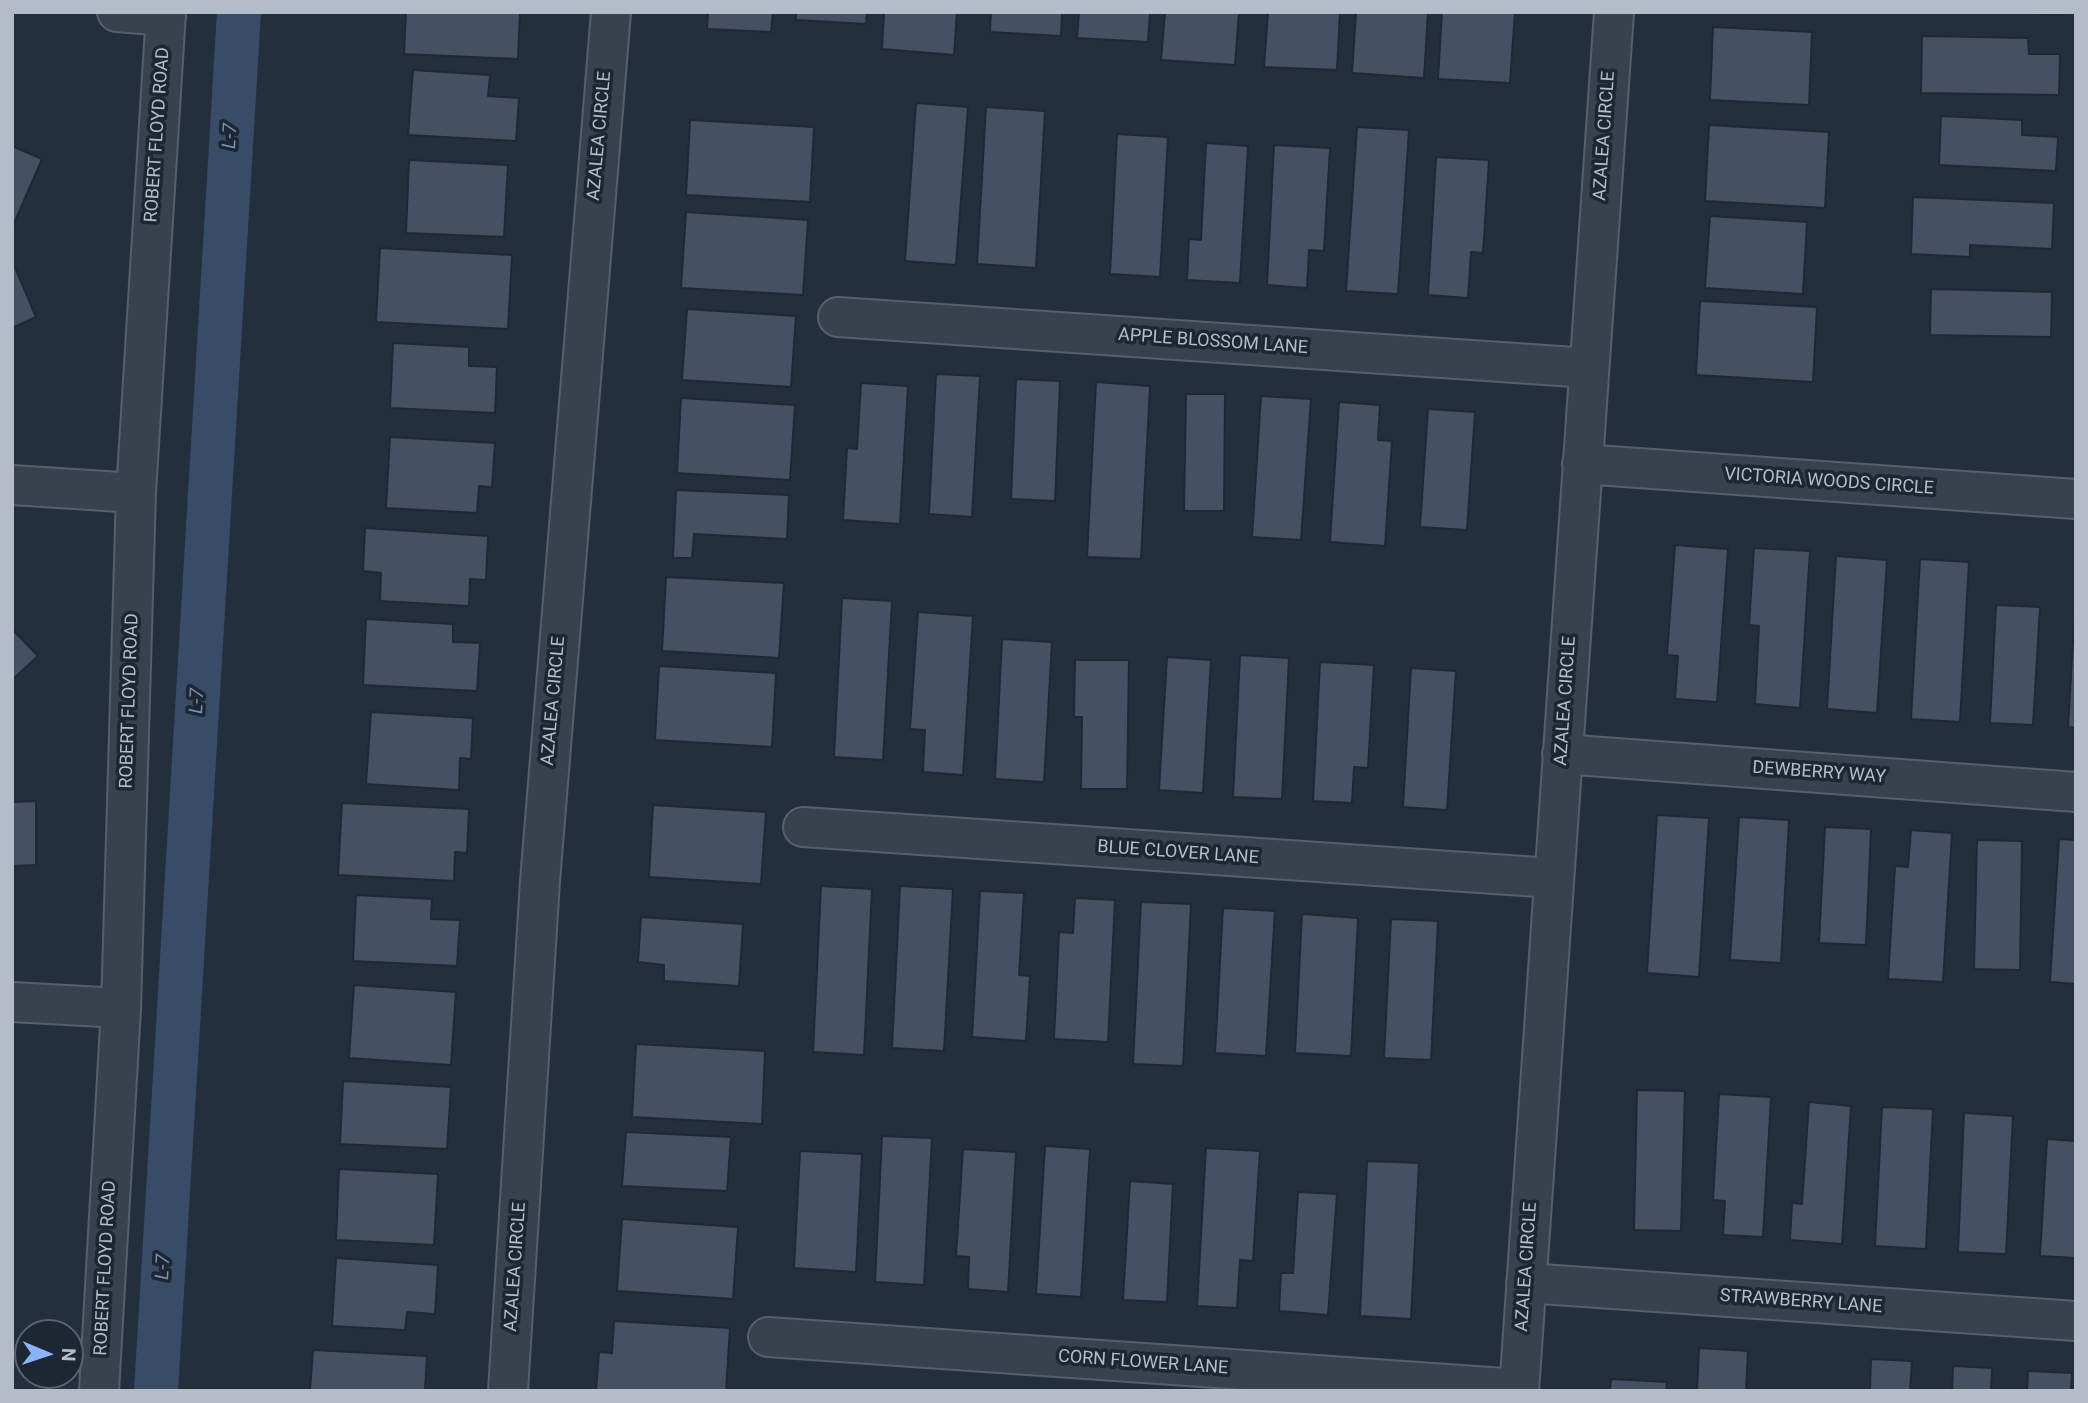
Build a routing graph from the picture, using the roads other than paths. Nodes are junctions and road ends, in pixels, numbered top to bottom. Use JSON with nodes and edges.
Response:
{"nodes":[{"id":1,"x":117,"y":12,"type":"edge"},
{"id":2,"x":611,"y":12,"type":"edge"},
{"id":3,"x":1614,"y":12,"type":"edge"},
{"id":4,"x":166,"y":14,"type":"edge"},
{"id":5,"x":838,"y":317,"type":"dead end"},
{"id":6,"x":1589,"y":368,"type":"junction"},
{"id":7,"x":1582,"y":464,"type":"junction"},
{"id":8,"x":12,"y":485,"type":"edge"},
{"id":9,"x":136,"y":493,"type":"junction"},
{"id":10,"x":2076,"y":499,"type":"edge"},
{"id":11,"x":1562,"y":754,"type":"junction"},
{"id":12,"x":2076,"y":792,"type":"edge"},
{"id":13,"x":803,"y":827,"type":"dead end"},
{"id":14,"x":1553,"y":878,"type":"junction"},
{"id":15,"x":12,"y":1002,"type":"edge"},
{"id":16,"x":121,"y":1008,"type":"junction"},
{"id":17,"x":1526,"y":1283,"type":"junction"},
{"id":18,"x":2076,"y":1321,"type":"edge"},
{"id":19,"x":768,"y":1337,"type":"dead end"},
{"id":20,"x":1519,"y":1390,"type":"edge"},
{"id":21,"x":99,"y":1391,"type":"edge"},
{"id":22,"x":508,"y":1391,"type":"edge"}],
"edges":[{"from":1,"to":4,"type":"street"},
{"from":2,"to":22,"type":"street","name":"AZALEA CIRCLE"},
{"from":3,"to":6,"type":"street","name":"AZALEA CIRCLE"},
{"from":4,"to":9,"type":"street","name":"ROBERT FLOYD ROAD"},
{"from":5,"to":6,"type":"street","name":"APPLE BLOSSOM LANE"},
{"from":6,"to":7,"type":"street","name":"AZALEA CIRCLE"},
{"from":7,"to":10,"type":"street","name":"VICTORIA WOODS CIRCLE"},
{"from":7,"to":11,"type":"street","name":"AZALEA CIRCLE"},
{"from":8,"to":9,"type":"street"},
{"from":9,"to":16,"type":"street","name":"ROBERT FLOYD ROAD"},
{"from":11,"to":12,"type":"street","name":"DEWBERRY WAY"},
{"from":11,"to":14,"type":"street","name":"AZALEA CIRCLE"},
{"from":13,"to":14,"type":"street","name":"BLUE CLOVER LANE"},
{"from":14,"to":17,"type":"street","name":"AZALEA CIRCLE"},
{"from":15,"to":16,"type":"street"},
{"from":16,"to":21,"type":"street","name":"ROBERT FLOYD ROAD"},
{"from":17,"to":18,"type":"street","name":"STRAWBERRY LANE"},
{"from":17,"to":20,"type":"street","name":"AZALEA CIRCLE"},
{"from":19,"to":20,"type":"street","name":"CORN FLOWER LANE"}]}
